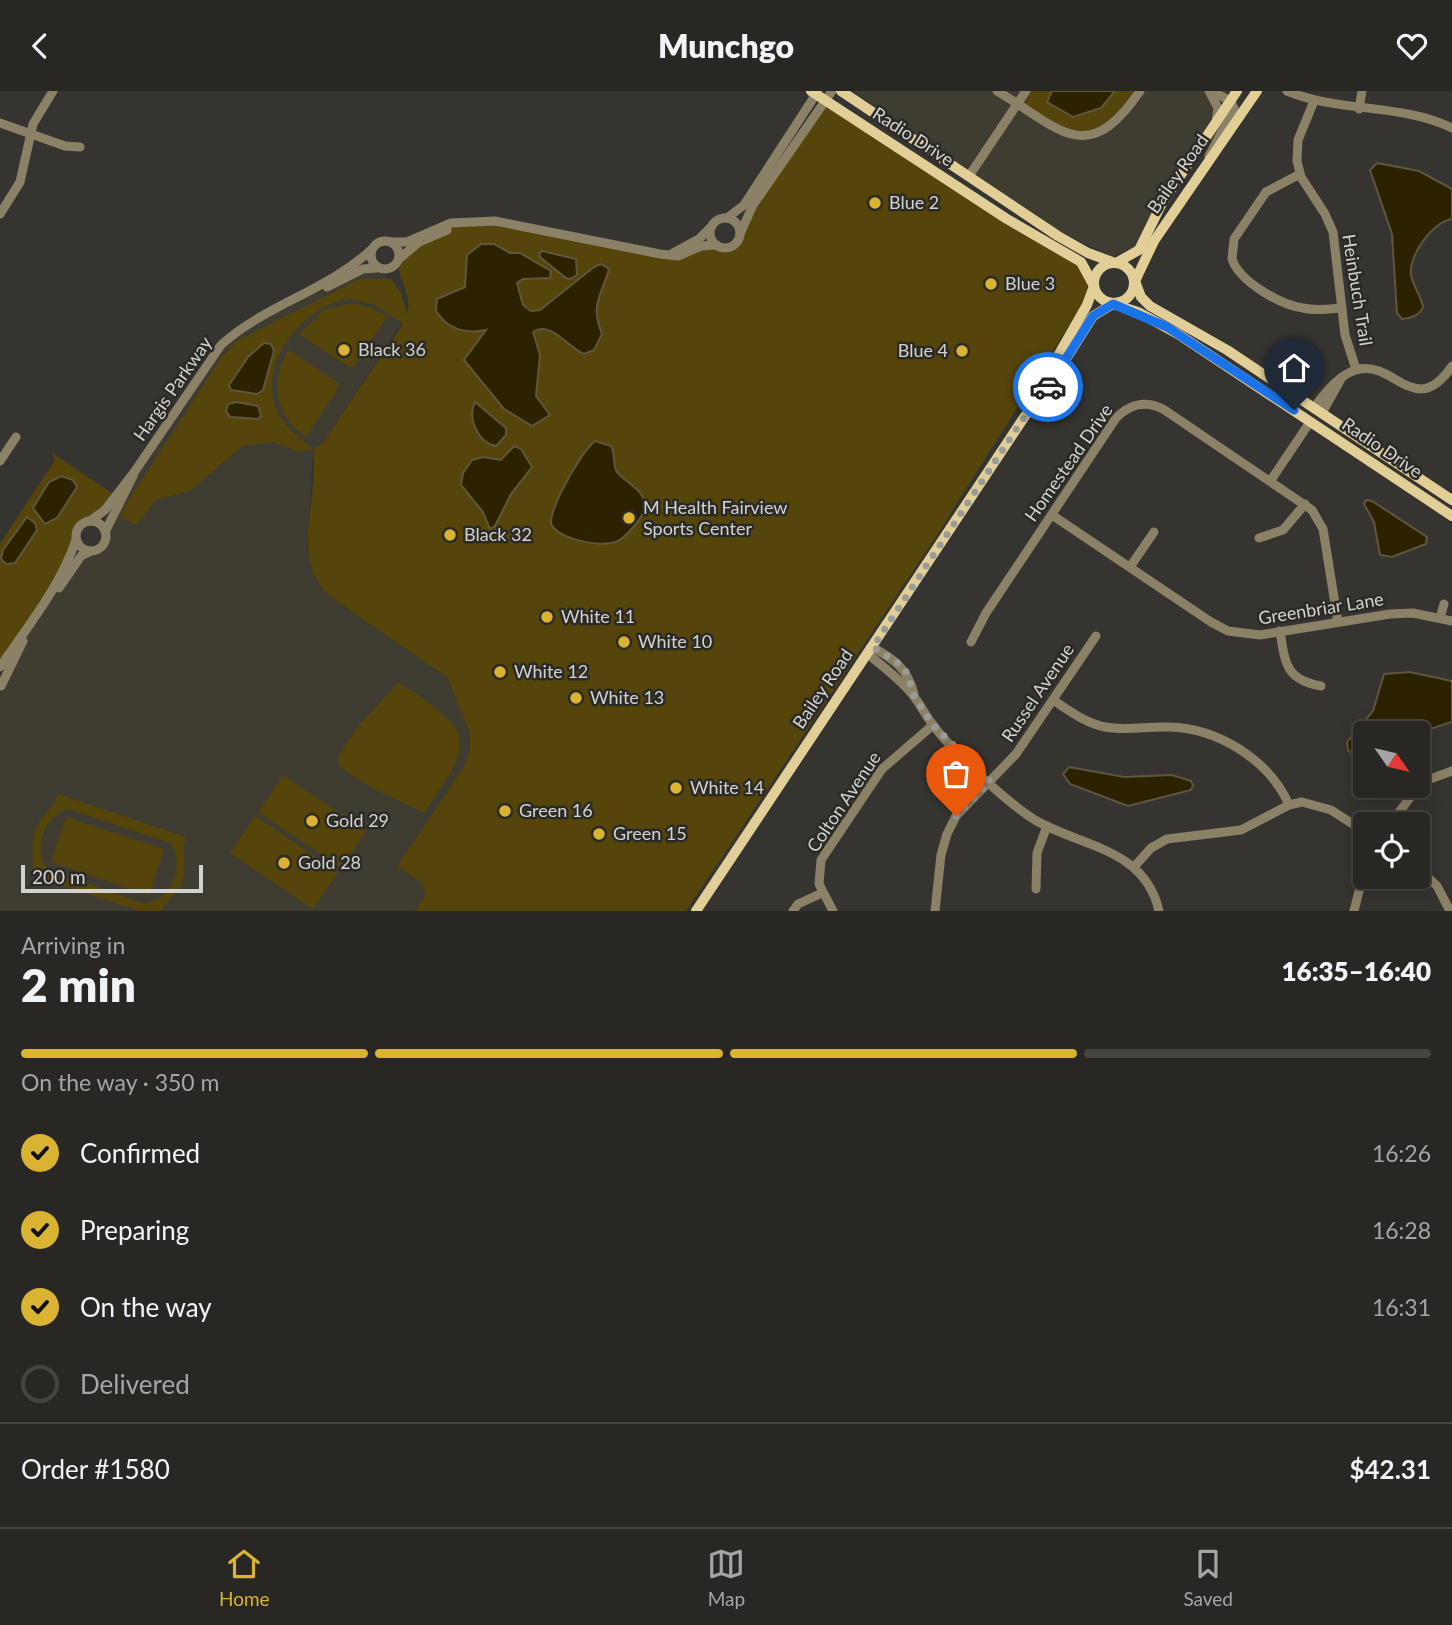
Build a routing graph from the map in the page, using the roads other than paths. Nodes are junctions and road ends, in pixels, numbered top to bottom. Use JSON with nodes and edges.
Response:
{"nodes":[{"id":1,"x":53,"y":91,"type":"edge"},
{"id":2,"x":841,"y":91,"type":"edge"},
{"id":3,"x":997,"y":91,"type":"edge"},
{"id":4,"x":1026,"y":91,"type":"edge"},
{"id":5,"x":1140,"y":91,"type":"edge"},
{"id":6,"x":1210,"y":91,"type":"edge"},
{"id":7,"x":1237,"y":91,"type":"edge"},
{"id":8,"x":1257,"y":91,"type":"edge"},
{"id":9,"x":1287,"y":91,"type":"edge"},
{"id":10,"x":1362,"y":91,"type":"edge"},
{"id":11,"x":821,"y":93,"type":"edge"},
{"id":12,"x":1302,"y":93,"type":"edge"},
{"id":13,"x":1230,"y":101,"type":"junction"},
{"id":14,"x":1314,"y":101,"type":"junction"},
{"id":15,"x":1017,"y":104,"type":"junction"},
{"id":16,"x":1359,"y":109,"type":"junction"},
{"id":17,"x":1216,"y":122,"type":"junction"},
{"id":18,"x":0,"y":123,"type":"edge"},
{"id":19,"x":1452,"y":128,"type":"edge"},
{"id":20,"x":30,"y":134,"type":"junction"},
{"id":21,"x":80,"y":148,"type":"dead end"},
{"id":22,"x":1204,"y":167,"type":"junction"},
{"id":23,"x":1300,"y":174,"type":"junction"},
{"id":24,"x":969,"y":176,"type":"junction"},
{"id":25,"x":0,"y":214,"type":"edge"},
{"id":26,"x":727,"y":218,"type":"junction"},
{"id":27,"x":465,"y":222,"type":"junction"},
{"id":28,"x":712,"y":226,"type":"junction"},
{"id":29,"x":740,"y":234,"type":"junction"},
{"id":30,"x":391,"y":242,"type":"junction"},
{"id":31,"x":717,"y":245,"type":"junction"},
{"id":32,"x":372,"y":249,"type":"junction"},
{"id":33,"x":671,"y":254,"type":"junction"},
{"id":34,"x":399,"y":259,"type":"junction"},
{"id":35,"x":1115,"y":263,"type":"junction"},
{"id":36,"x":377,"y":268,"type":"junction"},
{"id":37,"x":1135,"y":281,"type":"junction"},
{"id":38,"x":1094,"y":286,"type":"junction"},
{"id":39,"x":315,"y":290,"type":"junction"},
{"id":40,"x":1113,"y":304,"type":"junction"},
{"id":41,"x":1342,"y":308,"type":"junction"},
{"id":42,"x":1452,"y":366,"type":"edge"},
{"id":43,"x":1356,"y":369,"type":"junction"},
{"id":44,"x":1318,"y":411,"type":"junction"},
{"id":45,"x":1025,"y":416,"type":"junction"},
{"id":46,"x":1310,"y":422,"type":"junction"},
{"id":47,"x":16,"y":437,"type":"dead end"},
{"id":48,"x":0,"y":461,"type":"edge"},
{"id":49,"x":135,"y":471,"type":"junction"},
{"id":50,"x":1270,"y":480,"type":"junction"},
{"id":51,"x":1452,"y":500,"type":"edge"},
{"id":52,"x":1305,"y":504,"type":"junction"},
{"id":53,"x":1052,"y":515,"type":"junction"},
{"id":54,"x":1452,"y":516,"type":"edge"},
{"id":55,"x":90,"y":521,"type":"junction"},
{"id":56,"x":1154,"y":531,"type":"dead end"},
{"id":57,"x":105,"y":532,"type":"junction"},
{"id":58,"x":1259,"y":538,"type":"dead end"},
{"id":59,"x":76,"y":540,"type":"junction"},
{"id":60,"x":91,"y":551,"type":"junction"},
{"id":61,"x":1130,"y":567,"type":"junction"},
{"id":62,"x":1444,"y":604,"type":"dead end"},
{"id":63,"x":44,"y":605,"type":"junction"},
{"id":64,"x":1440,"y":618,"type":"junction"},
{"id":65,"x":1452,"y":621,"type":"edge"},
{"id":66,"x":1338,"y":622,"type":"junction"},
{"id":67,"x":27,"y":630,"type":"junction"},
{"id":68,"x":1280,"y":631,"type":"junction"},
{"id":69,"x":1096,"y":636,"type":"dead end"},
{"id":70,"x":971,"y":642,"type":"dead end"},
{"id":71,"x":870,"y":650,"type":"junction"},
{"id":72,"x":0,"y":667,"type":"edge"},
{"id":73,"x":1,"y":685,"type":"edge"},
{"id":74,"x":1321,"y":686,"type":"dead end"},
{"id":75,"x":0,"y":698,"type":"edge"},
{"id":76,"x":1053,"y":700,"type":"junction"},
{"id":77,"x":933,"y":725,"type":"junction"},
{"id":78,"x":1452,"y":771,"type":"edge"},
{"id":79,"x":990,"y":781,"type":"junction"},
{"id":80,"x":1289,"y":805,"type":"junction"},
{"id":81,"x":1399,"y":812,"type":"edge"},
{"id":82,"x":1353,"y":825,"type":"edge"},
{"id":83,"x":1047,"y":826,"type":"junction"},
{"id":84,"x":1133,"y":867,"type":"junction"},
{"id":85,"x":1430,"y":879,"type":"edge"},
{"id":86,"x":1036,"y":889,"type":"dead end"},
{"id":87,"x":1360,"y":889,"type":"edge"},
{"id":88,"x":822,"y":893,"type":"junction"},
{"id":89,"x":696,"y":911,"type":"edge"},
{"id":90,"x":793,"y":911,"type":"edge"},
{"id":91,"x":833,"y":911,"type":"edge"},
{"id":92,"x":935,"y":911,"type":"edge"},
{"id":93,"x":1159,"y":911,"type":"edge"},
{"id":94,"x":1354,"y":911,"type":"edge"},
{"id":95,"x":1450,"y":911,"type":"edge"}],
"edges":[{"from":1,"to":20,"type":"street"},
{"from":2,"to":24,"type":"main road","name":"Radio Drive"},
{"from":3,"to":15,"type":"street"},
{"from":4,"to":15,"type":"street"},
{"from":5,"to":15,"type":"street"},
{"from":6,"to":13,"type":"street"},
{"from":6,"to":17,"type":"street"},
{"from":7,"to":13,"type":"main road","name":"Bailey Road"},
{"from":8,"to":22,"type":"main road","name":"Bailey Road"},
{"from":9,"to":12,"type":"street"},
{"from":10,"to":16,"type":"street"},
{"from":11,"to":26,"type":"street"},
{"from":11,"to":29,"type":"street"},
{"from":11,"to":38,"type":"main road","name":"Radio Drive"},
{"from":12,"to":14,"type":"street"},
{"from":13,"to":17,"type":"main road","name":"Bailey Road"},
{"from":13,"to":22,"type":"street"},
{"from":14,"to":16,"type":"street"},
{"from":14,"to":23,"type":"street","name":"Heinbuch Trail"},
{"from":15,"to":24,"type":"street"},
{"from":16,"to":19,"type":"street"},
{"from":17,"to":35,"type":"main road","name":"Bailey Road"},
{"from":18,"to":20,"type":"street"},
{"from":20,"to":21,"type":"street"},
{"from":20,"to":25,"type":"street"},
{"from":22,"to":37,"type":"main road","name":"Bailey Road"},
{"from":23,"to":41,"type":"street","name":"Heinbuch Trail"},
{"from":23,"to":41,"type":"street"},
{"from":24,"to":35,"type":"main road","name":"Radio Drive"},
{"from":26,"to":28,"type":"street"},
{"from":26,"to":29,"type":"street"},
{"from":27,"to":30,"type":"street"},
{"from":27,"to":33,"type":"street"},
{"from":27,"to":34,"type":"street"},
{"from":28,"to":31,"type":"street"},
{"from":28,"to":33,"type":"street"},
{"from":29,"to":31,"type":"street"},
{"from":30,"to":32,"type":"street"},
{"from":30,"to":34,"type":"street"},
{"from":31,"to":33,"type":"street"},
{"from":32,"to":36,"type":"street"},
{"from":32,"to":39,"type":"street","name":"Hargis Parkway"},
{"from":34,"to":36,"type":"street"},
{"from":35,"to":37,"type":"main road"},
{"from":35,"to":38,"type":"main road"},
{"from":36,"to":39,"type":"street","name":"Hargis Parkway"},
{"from":37,"to":40,"type":"main road"},
{"from":37,"to":44,"type":"main road","name":"Radio Drive"},
{"from":38,"to":40,"type":"main road"},
{"from":38,"to":45,"type":"main road","name":"Bailey Road"},
{"from":39,"to":49,"type":"street","name":"Hargis Parkway"},
{"from":40,"to":45,"type":"main road","name":"Bailey Road"},
{"from":40,"to":46,"type":"main road","name":"Radio Drive"},
{"from":41,"to":43,"type":"street","name":"Heinbuch Trail"},
{"from":42,"to":43,"type":"street"},
{"from":43,"to":44,"type":"street"},
{"from":44,"to":51,"type":"main road","name":"Radio Drive"},
{"from":45,"to":71,"type":"main road","name":"Bailey Road"},
{"from":46,"to":50,"type":"street"},
{"from":46,"to":54,"type":"main road","name":"Radio Drive"},
{"from":47,"to":48,"type":"street"},
{"from":49,"to":55,"type":"street","name":"Hargis Parkway"},
{"from":49,"to":57,"type":"street","name":"Hargis Parkway"},
{"from":50,"to":52,"type":"street","name":"Homestead Drive"},
{"from":50,"to":53,"type":"street","name":"Homestead Drive"},
{"from":52,"to":58,"type":"street"},
{"from":52,"to":66,"type":"street","name":"Homestead Drive"},
{"from":53,"to":61,"type":"street","name":"Greenbriar Lane"},
{"from":53,"to":70,"type":"street","name":"Homestead Drive"},
{"from":55,"to":57,"type":"street"},
{"from":55,"to":59,"type":"street"},
{"from":56,"to":61,"type":"street"},
{"from":57,"to":60,"type":"street"},
{"from":59,"to":60,"type":"street"},
{"from":59,"to":63,"type":"street"},
{"from":60,"to":63,"type":"street"},
{"from":61,"to":68,"type":"street","name":"Greenbriar Lane"},
{"from":62,"to":64,"type":"street"},
{"from":63,"to":67,"type":"street"},
{"from":64,"to":65,"type":"street","name":"Greenbriar Lane"},
{"from":64,"to":66,"type":"street","name":"Greenbriar Lane"},
{"from":66,"to":68,"type":"street","name":"Greenbriar Lane"},
{"from":67,"to":72,"type":"street"},
{"from":67,"to":73,"type":"street"},
{"from":68,"to":74,"type":"street"},
{"from":69,"to":76,"type":"street","name":"Russel Avenue"},
{"from":71,"to":77,"type":"street"},
{"from":71,"to":89,"type":"main road","name":"Bailey Road"},
{"from":73,"to":75,"type":"street"},
{"from":76,"to":79,"type":"street","name":"Russel Avenue"},
{"from":76,"to":80,"type":"street"},
{"from":77,"to":79,"type":"street"},
{"from":77,"to":88,"type":"street","name":"Colton Avenue"},
{"from":78,"to":81,"type":"street"},
{"from":79,"to":83,"type":"street"},
{"from":79,"to":92,"type":"street","name":"Russel Avenue"},
{"from":80,"to":82,"type":"street"},
{"from":80,"to":84,"type":"street"},
{"from":83,"to":84,"type":"street"},
{"from":83,"to":86,"type":"street"},
{"from":84,"to":93,"type":"street"},
{"from":85,"to":95,"type":"street"},
{"from":87,"to":94,"type":"street"},
{"from":88,"to":90,"type":"street"},
{"from":88,"to":91,"type":"street"}]}
